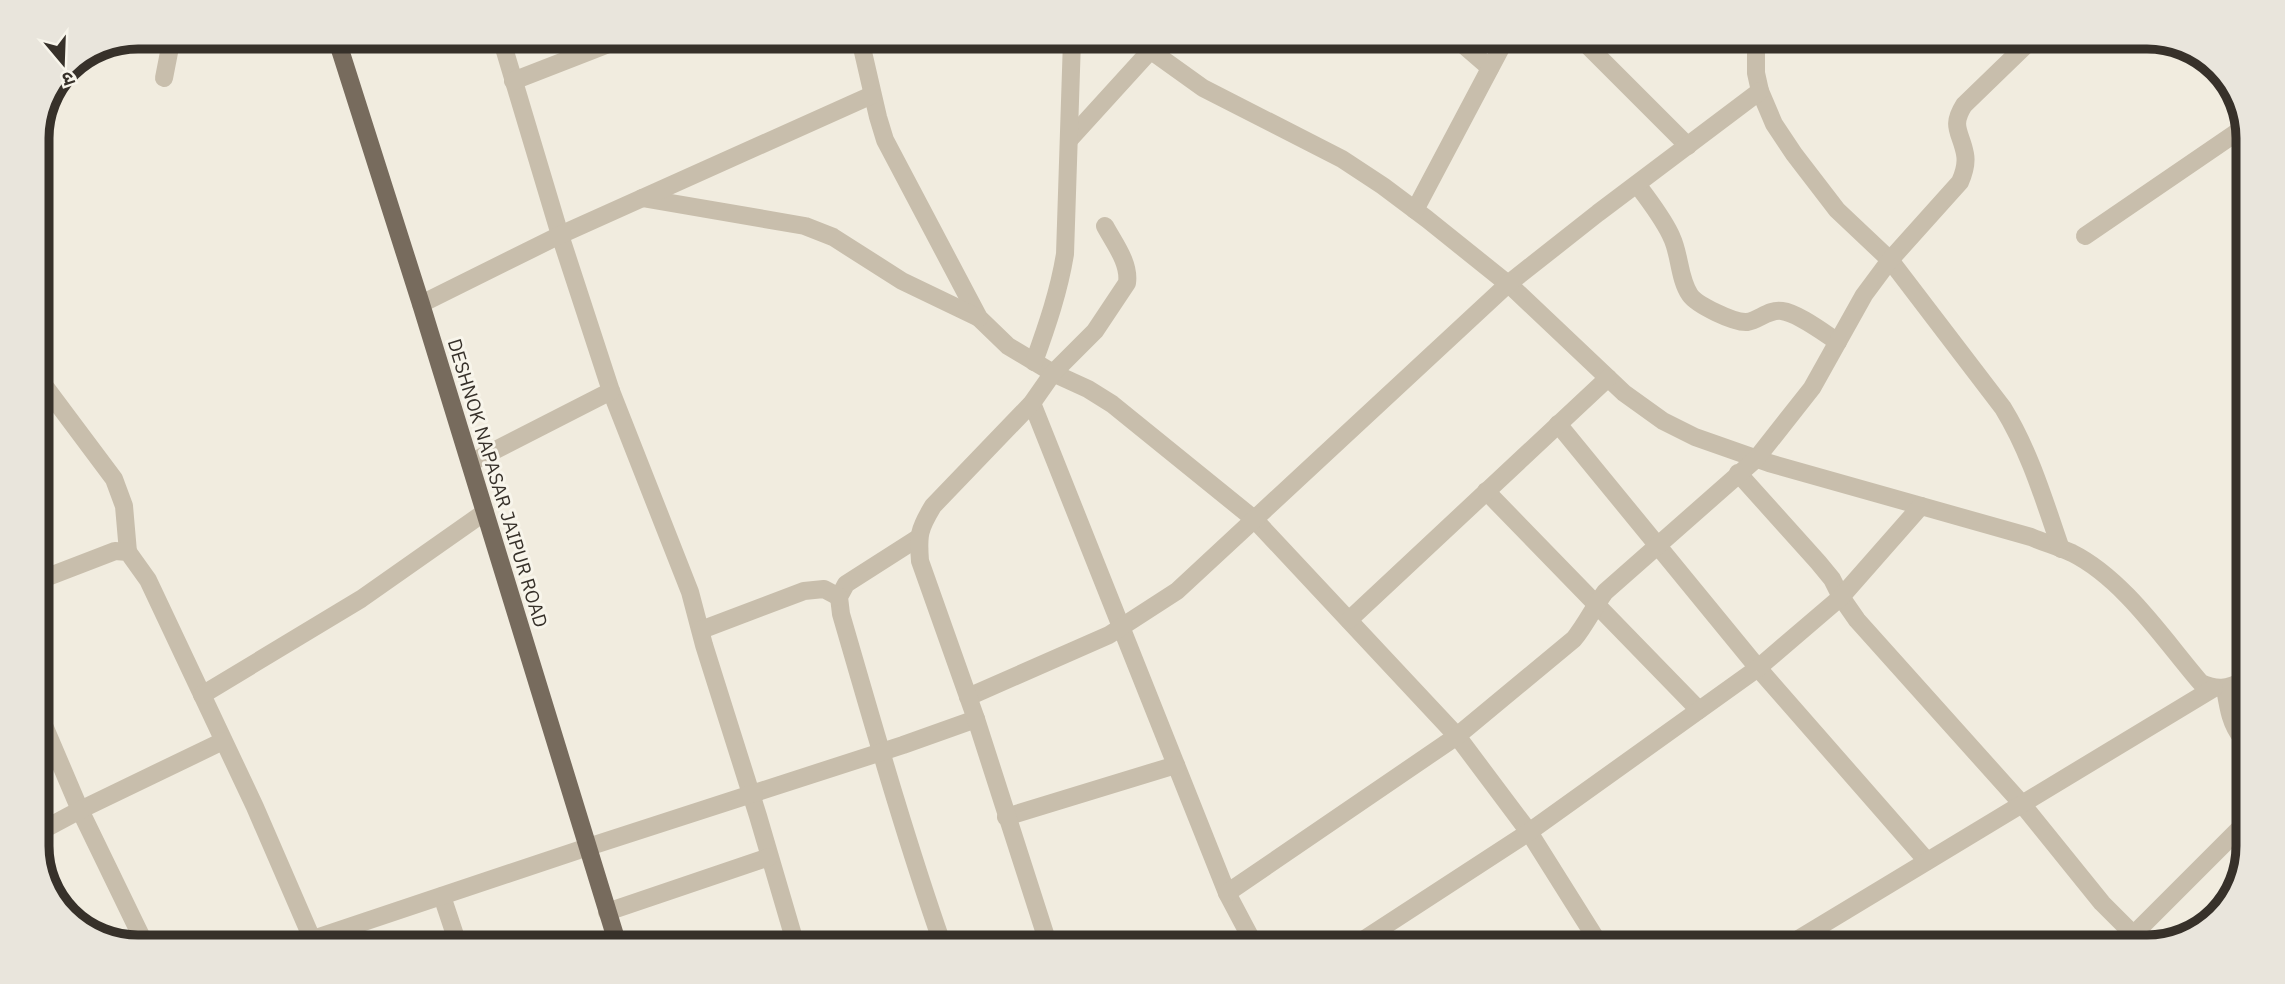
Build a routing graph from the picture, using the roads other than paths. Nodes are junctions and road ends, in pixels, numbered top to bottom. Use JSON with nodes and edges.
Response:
{"nodes":[{"id":1,"x":170,"y":49,"type":"edge"},
{"id":2,"x":340,"y":49,"type":"edge"},
{"id":3,"x":504,"y":49,"type":"edge"},
{"id":4,"x":593,"y":49,"type":"edge"},
{"id":5,"x":862,"y":49,"type":"edge"},
{"id":6,"x":1072,"y":49,"type":"edge"},
{"id":7,"x":1137,"y":49,"type":"edge"},
{"id":8,"x":1148,"y":49,"type":"edge"},
{"id":9,"x":1468,"y":49,"type":"edge"},
{"id":10,"x":1500,"y":49,"type":"edge"},
{"id":11,"x":1591,"y":49,"type":"edge"},
{"id":12,"x":1756,"y":49,"type":"edge"},
{"id":13,"x":2022,"y":49,"type":"edge"},
{"id":14,"x":1490,"y":68,"type":"junction"},
{"id":15,"x":164,"y":78,"type":"dead end"},
{"id":16,"x":513,"y":81,"type":"junction"},
{"id":17,"x":1760,"y":91,"type":"junction"},
{"id":18,"x":872,"y":95,"type":"junction"},
{"id":19,"x":2236,"y":134,"type":"edge"},
{"id":20,"x":1069,"y":140,"type":"junction"},
{"id":21,"x":1688,"y":146,"type":"junction"},
{"id":22,"x":1637,"y":184,"type":"junction"},
{"id":23,"x":642,"y":198,"type":"junction"},
{"id":24,"x":1415,"y":210,"type":"junction"},
{"id":25,"x":1105,"y":226,"type":"dead end"},
{"id":26,"x":559,"y":235,"type":"junction"},
{"id":27,"x":2085,"y":236,"type":"dead end"},
{"id":28,"x":1890,"y":260,"type":"junction"},
{"id":29,"x":1508,"y":284,"type":"junction"},
{"id":30,"x":421,"y":304,"type":"junction"},
{"id":31,"x":979,"y":318,"type":"junction"},
{"id":32,"x":1838,"y":342,"type":"junction"},
{"id":33,"x":1034,"y":362,"type":"junction"},
{"id":34,"x":1054,"y":373,"type":"junction"},
{"id":35,"x":1608,"y":378,"type":"junction"},
{"id":36,"x":611,"y":391,"type":"junction"},
{"id":37,"x":49,"y":392,"type":"edge"},
{"id":38,"x":1032,"y":403,"type":"junction"},
{"id":39,"x":1558,"y":424,"type":"junction"},
{"id":40,"x":1756,"y":459,"type":"junction"},
{"id":41,"x":470,"y":463,"type":"junction"},
{"id":42,"x":1738,"y":473,"type":"junction"},
{"id":43,"x":1486,"y":491,"type":"junction"},
{"id":44,"x":1921,"y":506,"type":"junction"},
{"id":45,"x":485,"y":512,"type":"junction"},
{"id":46,"x":1254,"y":519,"type":"junction"},
{"id":47,"x":918,"y":538,"type":"junction"},
{"id":48,"x":1657,"y":545,"type":"junction"},
{"id":49,"x":2061,"y":549,"type":"junction"},
{"id":50,"x":128,"y":552,"type":"junction"},
{"id":51,"x":49,"y":576,"type":"edge"},
{"id":52,"x":839,"y":597,"type":"junction"},
{"id":53,"x":1841,"y":597,"type":"junction"},
{"id":54,"x":1595,"y":605,"type":"junction"},
{"id":55,"x":1349,"y":620,"type":"junction"},
{"id":56,"x":1122,"y":627,"type":"junction"},
{"id":57,"x":701,"y":630,"type":"junction"},
{"id":58,"x":1758,"y":668,"type":"junction"},
{"id":59,"x":2236,"y":683,"type":"edge"},
{"id":60,"x":2220,"y":688,"type":"junction"},
{"id":61,"x":202,"y":695,"type":"junction"},
{"id":62,"x":968,"y":696,"type":"junction"},
{"id":63,"x":1699,"y":710,"type":"junction"},
{"id":64,"x":976,"y":719,"type":"junction"},
{"id":65,"x":2236,"y":731,"type":"edge"},
{"id":66,"x":1457,"y":736,"type":"junction"},
{"id":67,"x":49,"y":737,"type":"edge"},
{"id":68,"x":223,"y":741,"type":"junction"},
{"id":69,"x":881,"y":752,"type":"junction"},
{"id":70,"x":1177,"y":765,"type":"junction"},
{"id":71,"x":751,"y":794,"type":"junction"},
{"id":72,"x":2022,"y":804,"type":"junction"},
{"id":73,"x":80,"y":810,"type":"junction"},
{"id":74,"x":1006,"y":817,"type":"junction"},
{"id":75,"x":49,"y":827,"type":"edge"},
{"id":76,"x":1529,"y":832,"type":"junction"},
{"id":77,"x":2236,"y":832,"type":"edge"},
{"id":78,"x":588,"y":847,"type":"junction"},
{"id":79,"x":769,"y":857,"type":"junction"},
{"id":80,"x":1927,"y":862,"type":"junction"},
{"id":81,"x":1227,"y":893,"type":"junction"},
{"id":82,"x":442,"y":896,"type":"junction"},
{"id":83,"x":607,"y":912,"type":"junction"},
{"id":84,"x":141,"y":935,"type":"edge"},
{"id":85,"x":310,"y":935,"type":"edge"},
{"id":86,"x":327,"y":935,"type":"edge"},
{"id":87,"x":455,"y":935,"type":"edge"},
{"id":88,"x":615,"y":935,"type":"edge"},
{"id":89,"x":793,"y":935,"type":"edge"},
{"id":90,"x":939,"y":935,"type":"edge"},
{"id":91,"x":1045,"y":935,"type":"edge"},
{"id":92,"x":1249,"y":935,"type":"edge"},
{"id":93,"x":1371,"y":935,"type":"edge"},
{"id":94,"x":1594,"y":935,"type":"edge"},
{"id":95,"x":1809,"y":935,"type":"edge"},
{"id":96,"x":2128,"y":935,"type":"edge"},
{"id":97,"x":2141,"y":935,"type":"edge"}],
"edges":[{"from":1,"to":15,"type":"street"},
{"from":2,"to":30,"type":"main road","name":"DESHNOK NAPASAR JAIPUR ROAD"},
{"from":3,"to":16,"type":"street"},
{"from":4,"to":16,"type":"street"},
{"from":5,"to":18,"type":"street"},
{"from":6,"to":20,"type":"street"},
{"from":7,"to":20,"type":"street"},
{"from":8,"to":24,"type":"street"},
{"from":9,"to":14,"type":"street"},
{"from":10,"to":14,"type":"street"},
{"from":11,"to":21,"type":"street"},
{"from":12,"to":17,"type":"street"},
{"from":13,"to":28,"type":"street"},
{"from":14,"to":24,"type":"street"},
{"from":16,"to":26,"type":"street"},
{"from":17,"to":21,"type":"street"},
{"from":17,"to":28,"type":"street"},
{"from":18,"to":23,"type":"street"},
{"from":18,"to":31,"type":"street"},
{"from":19,"to":27,"type":"street"},
{"from":20,"to":33,"type":"street"},
{"from":21,"to":22,"type":"street"},
{"from":22,"to":29,"type":"street"},
{"from":22,"to":32,"type":"street"},
{"from":23,"to":26,"type":"street"},
{"from":23,"to":31,"type":"street"},
{"from":24,"to":29,"type":"street"},
{"from":25,"to":34,"type":"street"},
{"from":26,"to":30,"type":"street"},
{"from":26,"to":36,"type":"street"},
{"from":28,"to":32,"type":"street"},
{"from":28,"to":49,"type":"street"},
{"from":29,"to":35,"type":"street"},
{"from":29,"to":46,"type":"street"},
{"from":30,"to":41,"type":"main road","name":"DESHNOK NAPASAR JAIPUR ROAD"},
{"from":31,"to":33,"type":"street"},
{"from":32,"to":40,"type":"street"},
{"from":33,"to":34,"type":"street"},
{"from":34,"to":38,"type":"street"},
{"from":34,"to":46,"type":"street"},
{"from":35,"to":39,"type":"street"},
{"from":35,"to":40,"type":"street"},
{"from":36,"to":41,"type":"street"},
{"from":36,"to":57,"type":"street"},
{"from":37,"to":50,"type":"street"},
{"from":38,"to":47,"type":"street"},
{"from":38,"to":56,"type":"street"},
{"from":39,"to":43,"type":"street"},
{"from":39,"to":48,"type":"street"},
{"from":40,"to":42,"type":"street"},
{"from":40,"to":44,"type":"street"},
{"from":41,"to":45,"type":"main road","name":"DESHNOK NAPASAR JAIPUR ROAD"},
{"from":42,"to":48,"type":"street"},
{"from":42,"to":53,"type":"street"},
{"from":43,"to":54,"type":"street"},
{"from":43,"to":55,"type":"street"},
{"from":44,"to":49,"type":"street"},
{"from":44,"to":53,"type":"street"},
{"from":45,"to":61,"type":"street"},
{"from":45,"to":78,"type":"main road","name":"DESHNOK NAPASAR JAIPUR ROAD"},
{"from":46,"to":55,"type":"street"},
{"from":46,"to":56,"type":"street"},
{"from":47,"to":52,"type":"street"},
{"from":47,"to":62,"type":"street"},
{"from":48,"to":54,"type":"street"},
{"from":48,"to":58,"type":"street"},
{"from":49,"to":60,"type":"street"},
{"from":50,"to":51,"type":"street"},
{"from":50,"to":61,"type":"street"},
{"from":52,"to":57,"type":"street"},
{"from":52,"to":69,"type":"street"},
{"from":53,"to":58,"type":"street"},
{"from":53,"to":72,"type":"street"},
{"from":54,"to":63,"type":"street"},
{"from":54,"to":66,"type":"street"},
{"from":55,"to":66,"type":"street"},
{"from":56,"to":62,"type":"street"},
{"from":56,"to":70,"type":"street"},
{"from":57,"to":71,"type":"street"},
{"from":58,"to":63,"type":"street"},
{"from":58,"to":80,"type":"street"},
{"from":59,"to":60,"type":"street"},
{"from":60,"to":65,"type":"street"},
{"from":60,"to":72,"type":"street"},
{"from":61,"to":68,"type":"street"},
{"from":62,"to":64,"type":"street"},
{"from":63,"to":76,"type":"street"},
{"from":64,"to":69,"type":"street"},
{"from":64,"to":74,"type":"street"},
{"from":66,"to":76,"type":"street"},
{"from":66,"to":81,"type":"street"},
{"from":67,"to":73,"type":"street"},
{"from":68,"to":73,"type":"street"},
{"from":68,"to":85,"type":"street"},
{"from":69,"to":71,"type":"street"},
{"from":69,"to":90,"type":"street"},
{"from":70,"to":74,"type":"street"},
{"from":70,"to":81,"type":"street"},
{"from":71,"to":78,"type":"street"},
{"from":71,"to":79,"type":"street"},
{"from":72,"to":80,"type":"street"},
{"from":72,"to":96,"type":"street"},
{"from":73,"to":75,"type":"street"},
{"from":73,"to":84,"type":"street"},
{"from":74,"to":91,"type":"street"},
{"from":76,"to":93,"type":"street"},
{"from":76,"to":94,"type":"street"},
{"from":77,"to":97,"type":"street"},
{"from":78,"to":82,"type":"street"},
{"from":78,"to":83,"type":"main road","name":"DESHNOK NAPASAR JAIPUR ROAD"},
{"from":79,"to":83,"type":"street"},
{"from":79,"to":89,"type":"street"},
{"from":80,"to":95,"type":"street"},
{"from":81,"to":92,"type":"street"},
{"from":82,"to":86,"type":"street"},
{"from":82,"to":87,"type":"street"},
{"from":83,"to":88,"type":"main road","name":"DESHNOK NAPASAR JAIPUR ROAD"}]}
